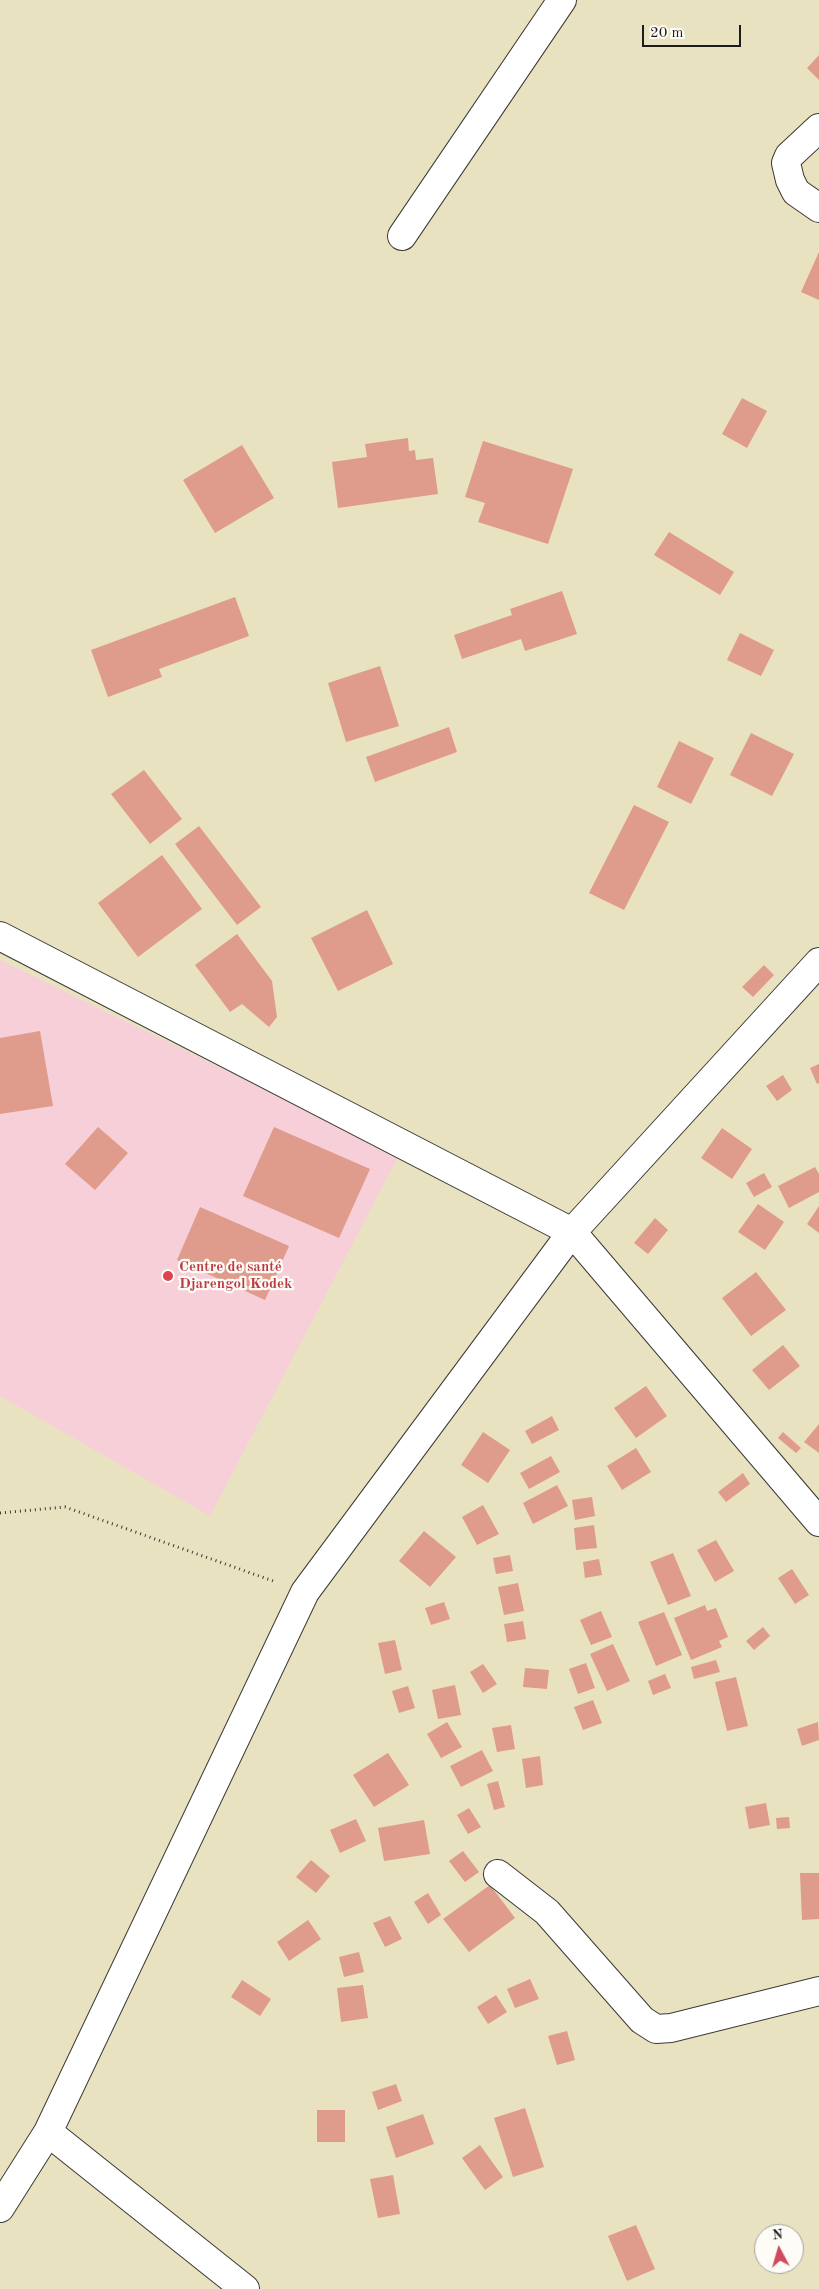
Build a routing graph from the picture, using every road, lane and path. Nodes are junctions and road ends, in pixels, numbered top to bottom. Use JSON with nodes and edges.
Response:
{"nodes":[{"id":1,"x":562,"y":0,"type":"edge"},
{"id":2,"x":819,"y":128,"type":"edge"},
{"id":3,"x":819,"y":208,"type":"edge"},
{"id":4,"x":402,"y":236,"type":"dead end"},
{"id":5,"x":0,"y":936,"type":"edge"},
{"id":6,"x":819,"y":962,"type":"edge"},
{"id":7,"x":572,"y":1232,"type":"junction"},
{"id":8,"x":0,"y":1513,"type":"edge"},
{"id":9,"x":819,"y":1522,"type":"edge"},
{"id":10,"x":305,"y":1592,"type":"junction"},
{"id":11,"x":498,"y":1874,"type":"dead end"},
{"id":12,"x":819,"y":1991,"type":"edge"},
{"id":13,"x":48,"y":2132,"type":"junction"},
{"id":14,"x":0,"y":2208,"type":"edge"},
{"id":15,"x":245,"y":2289,"type":"edge"}],
"edges":[{"from":1,"to":4,"type":"street"},
{"from":2,"to":3,"type":"street"},
{"from":5,"to":7,"type":"street"},
{"from":6,"to":7,"type":"street"},
{"from":7,"to":9,"type":"street"},
{"from":7,"to":10,"type":"street"},
{"from":8,"to":10,"type":"path"},
{"from":10,"to":13,"type":"street"},
{"from":11,"to":12,"type":"street"},
{"from":13,"to":14,"type":"street"},
{"from":13,"to":15,"type":"street"}]}
